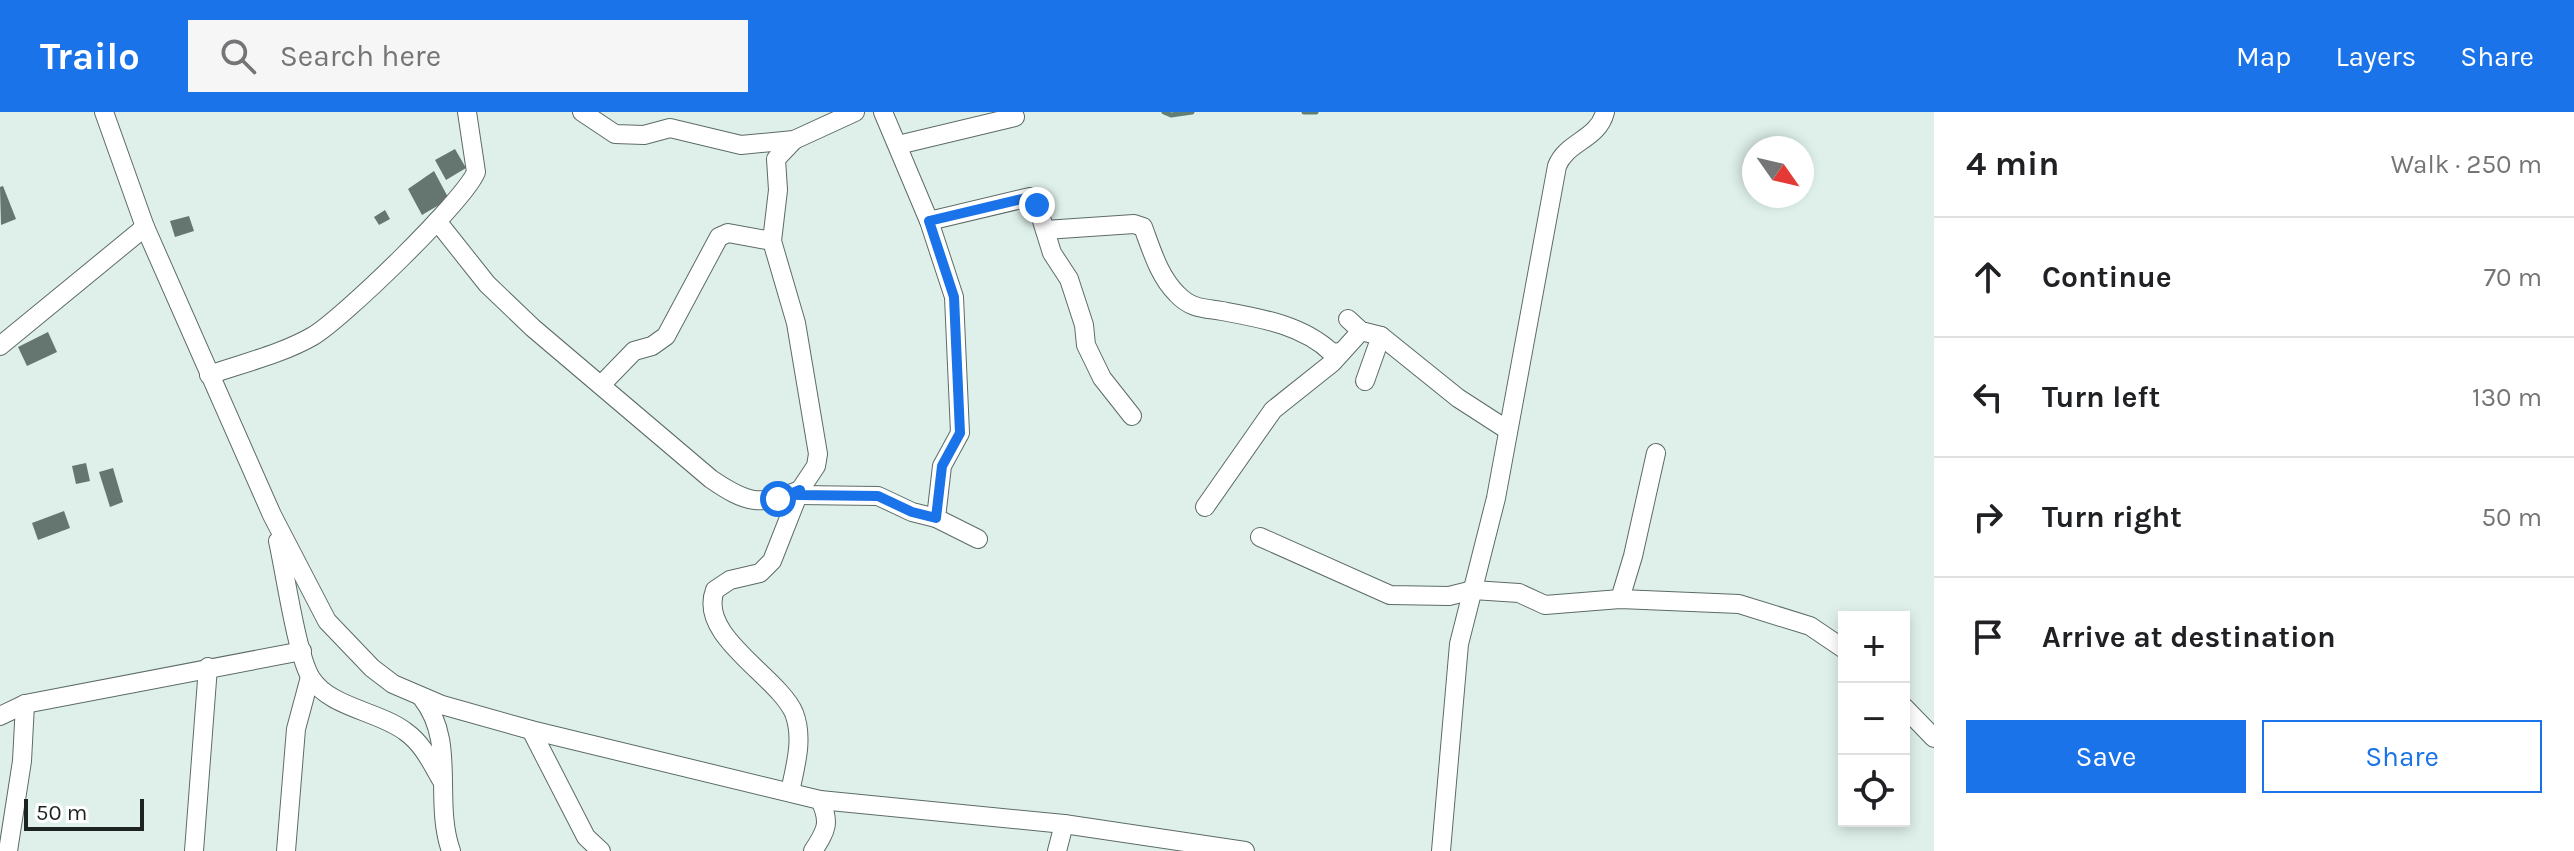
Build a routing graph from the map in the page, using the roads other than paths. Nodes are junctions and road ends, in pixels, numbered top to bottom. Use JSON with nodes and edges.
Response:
{"nodes":[{"id":1,"x":104,"y":112,"type":"edge"},
{"id":2,"x":467,"y":112,"type":"edge"},
{"id":3,"x":582,"y":112,"type":"edge"},
{"id":4,"x":855,"y":112,"type":"edge"},
{"id":5,"x":883,"y":112,"type":"edge"},
{"id":6,"x":1605,"y":114,"type":"edge"},
{"id":7,"x":1015,"y":117,"type":"dead end"},
{"id":8,"x":794,"y":140,"type":"junction"},
{"id":9,"x":898,"y":145,"type":"junction"},
{"id":10,"x":437,"y":221,"type":"junction"},
{"id":11,"x":929,"y":221,"type":"junction"},
{"id":12,"x":145,"y":227,"type":"junction"},
{"id":13,"x":1045,"y":230,"type":"junction"},
{"id":14,"x":772,"y":241,"type":"junction"},
{"id":15,"x":1381,"y":336,"type":"junction"},
{"id":16,"x":0,"y":346,"type":"edge"},
{"id":17,"x":1341,"y":352,"type":"junction"},
{"id":18,"x":209,"y":375,"type":"junction"},
{"id":19,"x":1365,"y":381,"type":"dead end"},
{"id":20,"x":601,"y":385,"type":"junction"},
{"id":21,"x":1132,"y":416,"type":"dead end"},
{"id":22,"x":1506,"y":429,"type":"junction"},
{"id":23,"x":1656,"y":453,"type":"dead end"},
{"id":24,"x":799,"y":492,"type":"junction"},
{"id":25,"x":778,"y":499,"type":"junction"},
{"id":26,"x":1205,"y":507,"type":"dead end"},
{"id":27,"x":272,"y":515,"type":"junction"},
{"id":28,"x":936,"y":518,"type":"junction"},
{"id":29,"x":789,"y":521,"type":"junction"},
{"id":30,"x":1260,"y":537,"type":"dead end"},
{"id":31,"x":978,"y":539,"type":"dead end"},
{"id":32,"x":1473,"y":590,"type":"junction"},
{"id":33,"x":1620,"y":599,"type":"junction"},
{"id":34,"x":1838,"y":645,"type":"edge"},
{"id":35,"x":302,"y":651,"type":"junction"},
{"id":36,"x":208,"y":667,"type":"junction"},
{"id":37,"x":310,"y":677,"type":"junction"},
{"id":38,"x":422,"y":698,"type":"junction"},
{"id":39,"x":25,"y":704,"type":"junction"},
{"id":40,"x":1910,"y":713,"type":"edge"},
{"id":41,"x":0,"y":716,"type":"edge"},
{"id":42,"x":531,"y":730,"type":"junction"},
{"id":43,"x":1934,"y":738,"type":"edge"},
{"id":44,"x":442,"y":781,"type":"junction"},
{"id":45,"x":790,"y":792,"type":"junction"},
{"id":46,"x":820,"y":800,"type":"junction"},
{"id":47,"x":1064,"y":824,"type":"junction"},
{"id":48,"x":8,"y":851,"type":"edge"},
{"id":49,"x":194,"y":851,"type":"edge"},
{"id":50,"x":286,"y":851,"type":"edge"},
{"id":51,"x":451,"y":851,"type":"edge"},
{"id":52,"x":601,"y":851,"type":"edge"},
{"id":53,"x":813,"y":851,"type":"edge"},
{"id":54,"x":1057,"y":851,"type":"edge"},
{"id":55,"x":1245,"y":851,"type":"edge"},
{"id":56,"x":1441,"y":851,"type":"edge"}],
"edges":[{"from":1,"to":12,"type":"street"},
{"from":2,"to":10,"type":"street"},
{"from":3,"to":8,"type":"street"},
{"from":4,"to":8,"type":"street"},
{"from":5,"to":9,"type":"street"},
{"from":6,"to":22,"type":"street"},
{"from":7,"to":9,"type":"street"},
{"from":8,"to":14,"type":"street"},
{"from":9,"to":11,"type":"street"},
{"from":10,"to":18,"type":"street"},
{"from":10,"to":20,"type":"street"},
{"from":11,"to":13,"type":"street"},
{"from":11,"to":28,"type":"street"},
{"from":12,"to":16,"type":"street"},
{"from":12,"to":18,"type":"street"},
{"from":13,"to":17,"type":"street"},
{"from":13,"to":21,"type":"street"},
{"from":14,"to":20,"type":"street"},
{"from":14,"to":24,"type":"street"},
{"from":15,"to":17,"type":"street"},
{"from":15,"to":19,"type":"street"},
{"from":15,"to":22,"type":"street"},
{"from":17,"to":26,"type":"street"},
{"from":18,"to":27,"type":"street"},
{"from":20,"to":25,"type":"street"},
{"from":22,"to":32,"type":"street"},
{"from":23,"to":33,"type":"street"},
{"from":24,"to":25,"type":"street"},
{"from":24,"to":28,"type":"street"},
{"from":24,"to":29,"type":"street"},
{"from":25,"to":29,"type":"street"},
{"from":27,"to":35,"type":"street"},
{"from":27,"to":38,"type":"street"},
{"from":28,"to":31,"type":"street"},
{"from":29,"to":45,"type":"street"},
{"from":30,"to":32,"type":"street"},
{"from":32,"to":33,"type":"street"},
{"from":32,"to":56,"type":"street"},
{"from":33,"to":34,"type":"street"},
{"from":35,"to":36,"type":"street"},
{"from":35,"to":37,"type":"street"},
{"from":36,"to":39,"type":"street"},
{"from":36,"to":49,"type":"street"},
{"from":37,"to":44,"type":"street"},
{"from":37,"to":50,"type":"street"},
{"from":38,"to":42,"type":"street"},
{"from":38,"to":44,"type":"street"},
{"from":39,"to":41,"type":"street"},
{"from":39,"to":48,"type":"street"},
{"from":40,"to":43,"type":"street"},
{"from":42,"to":45,"type":"street"},
{"from":42,"to":52,"type":"street"},
{"from":44,"to":51,"type":"street"},
{"from":45,"to":46,"type":"street"},
{"from":46,"to":47,"type":"street"},
{"from":46,"to":53,"type":"street"},
{"from":47,"to":54,"type":"street"},
{"from":47,"to":55,"type":"street"}]}
